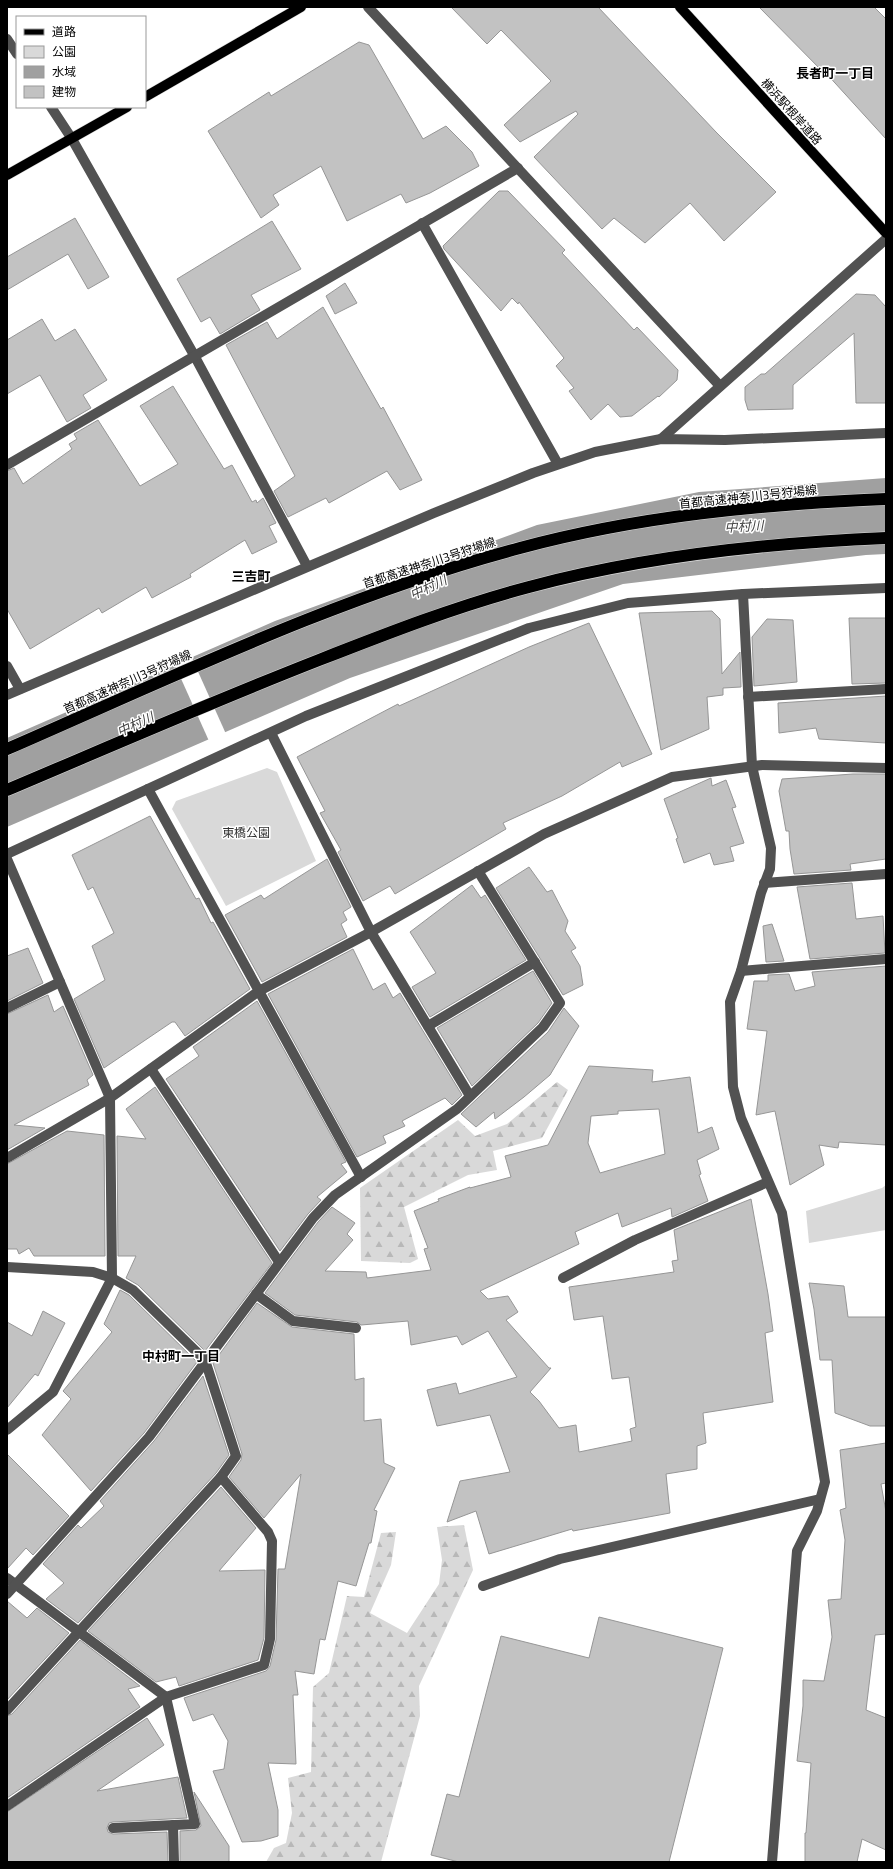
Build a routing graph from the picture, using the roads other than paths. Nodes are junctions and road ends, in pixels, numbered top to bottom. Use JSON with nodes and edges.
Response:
{"nodes":[{"id":1,"x":302,"y":7,"type":"edge"},
{"id":2,"x":368,"y":7,"type":"edge"},
{"id":3,"x":680,"y":7,"type":"edge"},
{"id":4,"x":7,"y":39,"type":"edge"},
{"id":5,"x":16,"y":52,"type":"edge"},
{"id":6,"x":146,"y":96,"type":"edge"},
{"id":7,"x":52,"y":108,"type":"edge"},
{"id":8,"x":125,"y":108,"type":"edge"},
{"id":9,"x":72,"y":139,"type":"junction"},
{"id":10,"x":518,"y":168,"type":"junction"},
{"id":11,"x":7,"y":175,"type":"edge"},
{"id":12,"x":422,"y":223,"type":"junction"},
{"id":13,"x":886,"y":233,"type":"edge"},
{"id":14,"x":886,"y":239,"type":"edge"},
{"id":15,"x":194,"y":355,"type":"junction"},
{"id":16,"x":720,"y":386,"type":"junction"},
{"id":17,"x":886,"y":433,"type":"edge"},
{"id":18,"x":660,"y":439,"type":"junction"},
{"id":19,"x":558,"y":464,"type":"junction"},
{"id":20,"x":7,"y":465,"type":"edge"},
{"id":21,"x":886,"y":499,"type":"edge"},
{"id":22,"x":886,"y":538,"type":"edge"},
{"id":23,"x":308,"y":566,"type":"junction"},
{"id":24,"x":886,"y":588,"type":"edge"},
{"id":25,"x":744,"y":594,"type":"junction"},
{"id":26,"x":7,"y":666,"type":"edge"},
{"id":27,"x":20,"y":689,"type":"junction"},
{"id":28,"x":886,"y":689,"type":"edge"},
{"id":29,"x":7,"y":695,"type":"edge"},
{"id":30,"x":748,"y":697,"type":"junction"},
{"id":31,"x":271,"y":733,"type":"junction"},
{"id":32,"x":7,"y":749,"type":"edge"},
{"id":33,"x":752,"y":766,"type":"junction"},
{"id":34,"x":886,"y":768,"type":"edge"},
{"id":35,"x":148,"y":789,"type":"junction"},
{"id":36,"x":7,"y":790,"type":"edge"},
{"id":37,"x":7,"y":854,"type":"edge"},
{"id":38,"x":7,"y":860,"type":"edge"},
{"id":39,"x":478,"y":871,"type":"junction"},
{"id":40,"x":886,"y":874,"type":"edge"},
{"id":41,"x":764,"y":883,"type":"junction"},
{"id":42,"x":371,"y":932,"type":"junction"},
{"id":43,"x":886,"y":959,"type":"edge"},
{"id":44,"x":534,"y":962,"type":"junction"},
{"id":45,"x":741,"y":971,"type":"junction"},
{"id":46,"x":60,"y":982,"type":"junction"},
{"id":47,"x":259,"y":991,"type":"junction"},
{"id":48,"x":7,"y":1008,"type":"edge"},
{"id":49,"x":428,"y":1026,"type":"junction"},
{"id":50,"x":151,"y":1069,"type":"junction"},
{"id":51,"x":470,"y":1096,"type":"junction"},
{"id":52,"x":110,"y":1098,"type":"junction"},
{"id":53,"x":7,"y":1158,"type":"edge"},
{"id":54,"x":361,"y":1177,"type":"junction"},
{"id":55,"x":768,"y":1182,"type":"junction"},
{"id":56,"x":279,"y":1262,"type":"junction"},
{"id":57,"x":7,"y":1267,"type":"edge"},
{"id":58,"x":112,"y":1278,"type":"junction"},
{"id":59,"x":562,"y":1278,"type":"dead end"},
{"id":60,"x":256,"y":1294,"type":"junction"},
{"id":61,"x":356,"y":1328,"type":"dead end"},
{"id":62,"x":205,"y":1360,"type":"junction"},
{"id":63,"x":7,"y":1430,"type":"edge"},
{"id":64,"x":221,"y":1477,"type":"junction"},
{"id":65,"x":820,"y":1499,"type":"junction"},
{"id":66,"x":7,"y":1578,"type":"edge"},
{"id":67,"x":15,"y":1586,"type":"junction"},
{"id":68,"x":483,"y":1586,"type":"dead end"},
{"id":69,"x":7,"y":1594,"type":"edge"},
{"id":70,"x":78,"y":1632,"type":"junction"},
{"id":71,"x":166,"y":1697,"type":"junction"},
{"id":72,"x":7,"y":1710,"type":"edge"},
{"id":73,"x":7,"y":1806,"type":"edge"},
{"id":74,"x":173,"y":1825,"type":"junction"},
{"id":75,"x":113,"y":1828,"type":"dead end"},
{"id":76,"x":174,"y":1862,"type":"edge"},
{"id":77,"x":772,"y":1862,"type":"edge"}],
"edges":[{"from":1,"to":6,"type":"main road"},
{"from":2,"to":10,"type":"street"},
{"from":3,"to":13,"type":"main road","name":"横浜駅根岸道路"},
{"from":4,"to":5,"type":"street"},
{"from":7,"to":9,"type":"street"},
{"from":8,"to":9,"type":"main road"},
{"from":9,"to":11,"type":"main road"},
{"from":9,"to":15,"type":"street"},
{"from":10,"to":12,"type":"street"},
{"from":10,"to":16,"type":"street"},
{"from":12,"to":15,"type":"street"},
{"from":12,"to":19,"type":"street"},
{"from":14,"to":16,"type":"street"},
{"from":15,"to":20,"type":"street"},
{"from":15,"to":23,"type":"street"},
{"from":16,"to":18,"type":"street"},
{"from":17,"to":18,"type":"street"},
{"from":18,"to":19,"type":"street"},
{"from":19,"to":23,"type":"street"},
{"from":21,"to":32,"type":"highway","name":"首都高速神奈川3号狩場線"},
{"from":22,"to":36,"type":"highway"},
{"from":23,"to":27,"type":"street"},
{"from":24,"to":25,"type":"street"},
{"from":25,"to":30,"type":"street"},
{"from":25,"to":31,"type":"street"},
{"from":26,"to":27,"type":"street"},
{"from":27,"to":29,"type":"street"},
{"from":28,"to":30,"type":"street"},
{"from":30,"to":33,"type":"street"},
{"from":31,"to":35,"type":"street"},
{"from":31,"to":42,"type":"street"},
{"from":33,"to":34,"type":"street"},
{"from":33,"to":39,"type":"street"},
{"from":33,"to":41,"type":"street"},
{"from":35,"to":37,"type":"street"},
{"from":35,"to":47,"type":"street"},
{"from":38,"to":46,"type":"street"},
{"from":39,"to":42,"type":"street"},
{"from":39,"to":44,"type":"street"},
{"from":40,"to":41,"type":"street"},
{"from":41,"to":45,"type":"street"},
{"from":42,"to":47,"type":"street"},
{"from":42,"to":49,"type":"street"},
{"from":43,"to":45,"type":"street"},
{"from":44,"to":49,"type":"street"},
{"from":44,"to":51,"type":"street"},
{"from":45,"to":55,"type":"street"},
{"from":46,"to":48,"type":"street"},
{"from":46,"to":52,"type":"street"},
{"from":47,"to":50,"type":"street"},
{"from":47,"to":54,"type":"street"},
{"from":49,"to":51,"type":"street"},
{"from":50,"to":52,"type":"street"},
{"from":50,"to":56,"type":"street"},
{"from":51,"to":54,"type":"street"},
{"from":52,"to":53,"type":"street"},
{"from":52,"to":58,"type":"street"},
{"from":54,"to":56,"type":"street"},
{"from":55,"to":59,"type":"street"},
{"from":55,"to":65,"type":"street"},
{"from":56,"to":60,"type":"street"},
{"from":57,"to":58,"type":"street"},
{"from":58,"to":62,"type":"street"},
{"from":58,"to":63,"type":"street"},
{"from":60,"to":61,"type":"street"},
{"from":60,"to":62,"type":"street"},
{"from":62,"to":64,"type":"street"},
{"from":62,"to":67,"type":"street"},
{"from":64,"to":70,"type":"street"},
{"from":64,"to":71,"type":"street"},
{"from":65,"to":68,"type":"street"},
{"from":65,"to":77,"type":"street"},
{"from":66,"to":67,"type":"street"},
{"from":67,"to":69,"type":"street"},
{"from":67,"to":70,"type":"street"},
{"from":70,"to":71,"type":"street"},
{"from":70,"to":72,"type":"street"},
{"from":71,"to":73,"type":"street"},
{"from":71,"to":74,"type":"street"},
{"from":74,"to":75,"type":"street"},
{"from":74,"to":76,"type":"street"}]}
